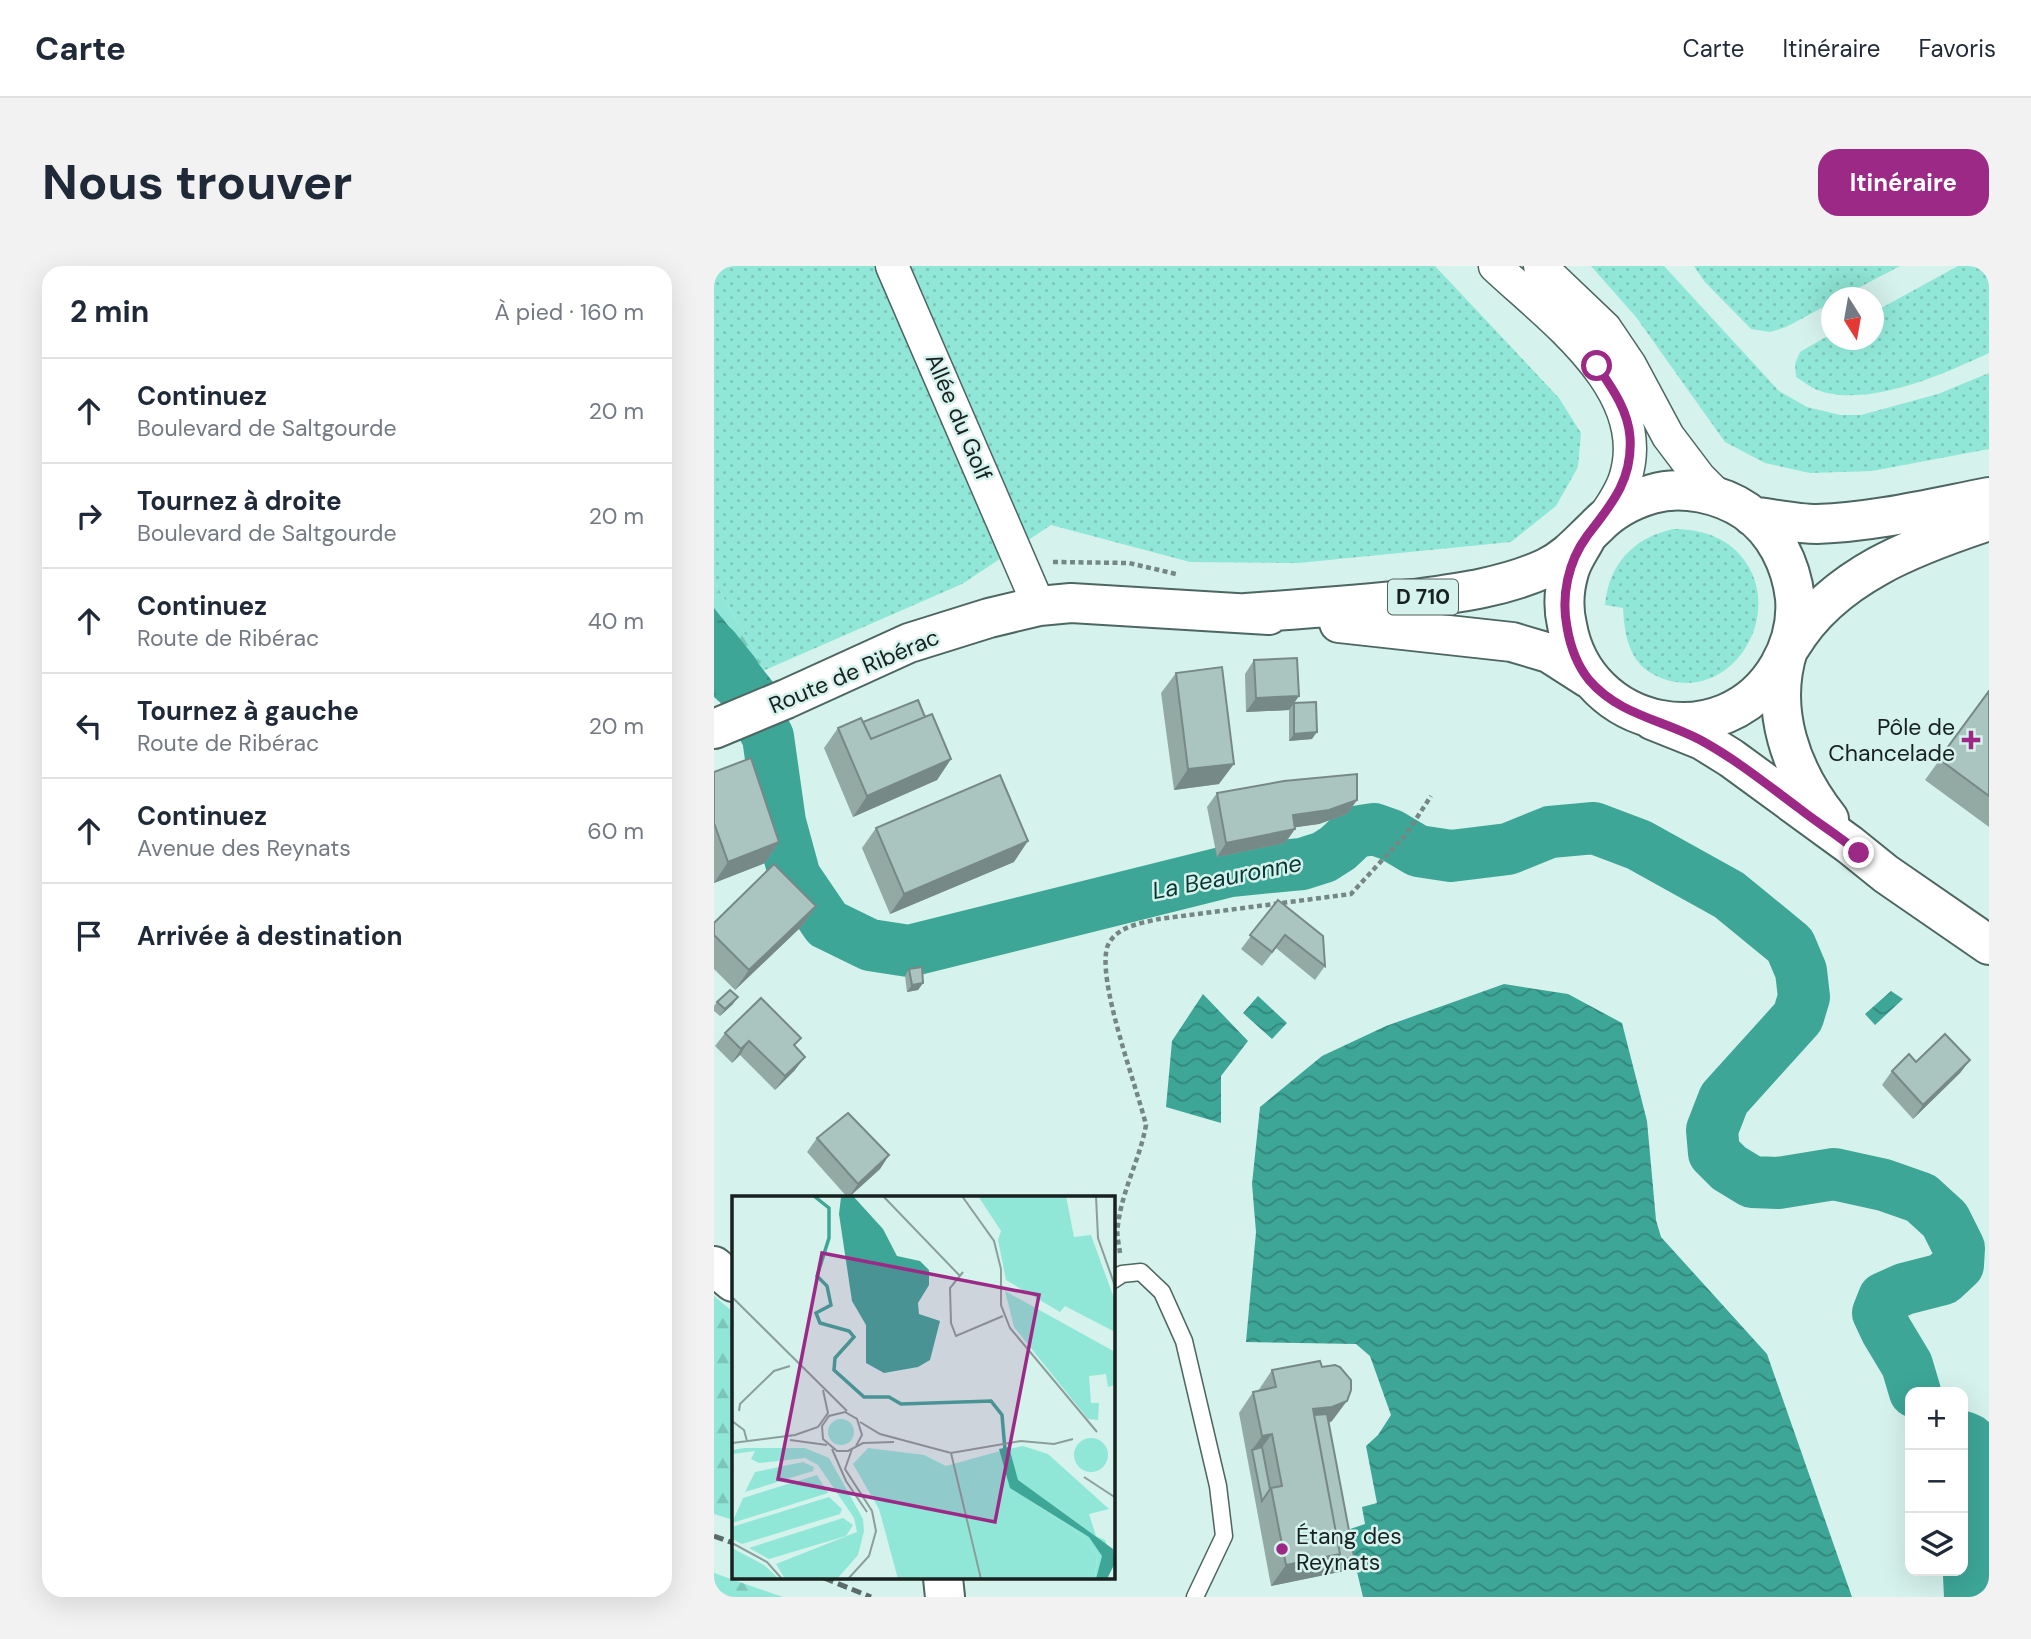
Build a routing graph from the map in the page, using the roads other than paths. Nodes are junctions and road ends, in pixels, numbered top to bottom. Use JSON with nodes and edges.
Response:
{"nodes":[{"id":1,"x":892,"y":266,"type":"edge"},
{"id":2,"x":1495,"y":266,"type":"edge"},
{"id":3,"x":1540,"y":266,"type":"edge"},
{"id":4,"x":1719,"y":497,"type":"junction"},
{"id":5,"x":1989,"y":497,"type":"edge"},
{"id":6,"x":1752,"y":516,"type":"junction"},
{"id":7,"x":1989,"y":521,"type":"edge"},
{"id":8,"x":1592,"y":531,"type":"junction"},
{"id":9,"x":1040,"y":606,"type":"junction"},
{"id":10,"x":1245,"y":613,"type":"junction"},
{"id":11,"x":1788,"y":650,"type":"junction"},
{"id":12,"x":1588,"y":678,"type":"junction"},
{"id":13,"x":1652,"y":720,"type":"junction"},
{"id":14,"x":715,"y":729,"type":"edge"},
{"id":15,"x":1850,"y":845,"type":"junction"},
{"id":16,"x":1989,"y":944,"type":"edge"},
{"id":17,"x":714,"y":1266,"type":"edge"},
{"id":18,"x":1118,"y":1277,"type":"edge"},
{"id":19,"x":732,"y":1281,"type":"edge"},
{"id":20,"x":1195,"y":1597,"type":"edge"}],
"edges":[{"from":1,"to":9,"type":"street","name":"Allée du Golf"},
{"from":2,"to":8,"type":"street"},
{"from":3,"to":4,"type":"street"},
{"from":4,"to":6,"type":"main road","name":"Route de Ribérac"},
{"from":4,"to":8,"type":"main road","name":"Route de Ribérac"},
{"from":5,"to":6,"type":"main road","name":"Route de Ribérac"},
{"from":6,"to":11,"type":"main road","name":"Route de Ribérac"},
{"from":7,"to":11,"type":"main road","name":"Route de Ribérac"},
{"from":8,"to":10,"type":"main road","name":"Route de Ribérac","number":"D 710"},
{"from":8,"to":12,"type":"main road","name":"Route de Ribérac"},
{"from":9,"to":10,"type":"main road","name":"Route de Ribérac","number":"D 710"},
{"from":9,"to":14,"type":"main road","name":"Route de Ribérac","number":"D 710"},
{"from":10,"to":12,"type":"main road","name":"Route de Ribérac","number":"D 710"},
{"from":11,"to":13,"type":"main road","name":"Route de Ribérac"},
{"from":11,"to":15,"type":"main road"},
{"from":12,"to":13,"type":"main road","name":"Route de Ribérac"},
{"from":13,"to":15,"type":"main road"},
{"from":15,"to":16,"type":"main road"},
{"from":17,"to":19,"type":"main road"},
{"from":18,"to":20,"type":"lane"}]}
